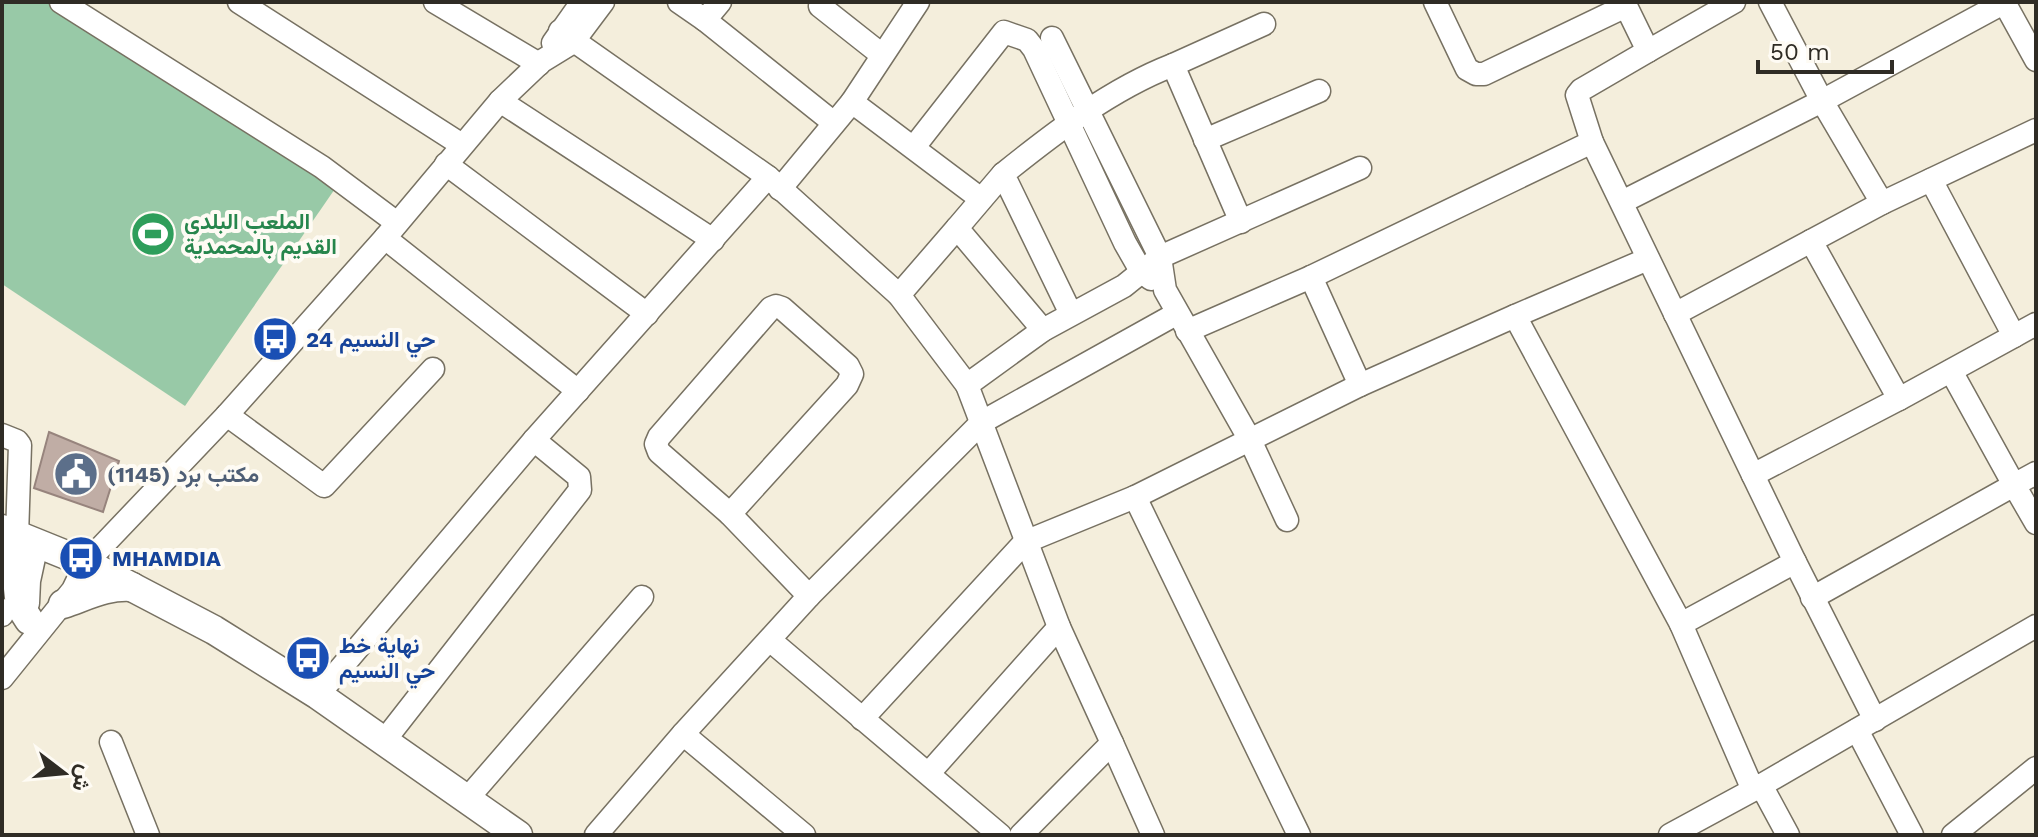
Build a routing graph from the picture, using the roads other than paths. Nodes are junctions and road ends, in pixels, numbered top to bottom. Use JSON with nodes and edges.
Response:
{"nodes":[{"id":1,"x":61,"y":2,"type":"edge"},
{"id":2,"x":239,"y":2,"type":"edge"},
{"id":3,"x":435,"y":2,"type":"edge"},
{"id":4,"x":582,"y":2,"type":"edge"},
{"id":5,"x":603,"y":2,"type":"edge"},
{"id":6,"x":679,"y":2,"type":"edge"},
{"id":7,"x":720,"y":2,"type":"edge"},
{"id":8,"x":918,"y":2,"type":"edge"},
{"id":9,"x":1435,"y":2,"type":"edge"},
{"id":10,"x":1734,"y":2,"type":"edge"},
{"id":11,"x":1770,"y":2,"type":"edge"},
{"id":12,"x":2004,"y":2,"type":"edge"},
{"id":13,"x":819,"y":3,"type":"edge"},
{"id":14,"x":1630,"y":4,"type":"edge"},
{"id":15,"x":705,"y":20,"type":"junction"},
{"id":16,"x":1264,"y":24,"type":"dead end"},
{"id":17,"x":2027,"y":24,"type":"edge"},
{"id":18,"x":567,"y":36,"type":"junction"},
{"id":19,"x":1052,"y":38,"type":"dead end"},
{"id":20,"x":1648,"y":51,"type":"junction"},
{"id":21,"x":882,"y":55,"type":"junction"},
{"id":22,"x":2036,"y":60,"type":"edge"},
{"id":23,"x":540,"y":63,"type":"junction"},
{"id":24,"x":1173,"y":65,"type":"junction"},
{"id":25,"x":1319,"y":91,"type":"dead end"},
{"id":26,"x":500,"y":101,"type":"junction"},
{"id":27,"x":1822,"y":101,"type":"junction"},
{"id":28,"x":852,"y":102,"type":"junction"},
{"id":29,"x":1088,"y":112,"type":"junction"},
{"id":30,"x":834,"y":123,"type":"junction"},
{"id":31,"x":1067,"y":123,"type":"junction"},
{"id":32,"x":2036,"y":130,"type":"edge"},
{"id":33,"x":1205,"y":140,"type":"junction"},
{"id":34,"x":1592,"y":142,"type":"junction"},
{"id":35,"x":462,"y":145,"type":"junction"},
{"id":36,"x":914,"y":147,"type":"junction"},
{"id":37,"x":446,"y":164,"type":"junction"},
{"id":38,"x":1360,"y":168,"type":"dead end"},
{"id":39,"x":1003,"y":174,"type":"junction"},
{"id":40,"x":1931,"y":180,"type":"junction"},
{"id":41,"x":774,"y":183,"type":"junction"},
{"id":42,"x":981,"y":199,"type":"junction"},
{"id":43,"x":1622,"y":202,"type":"junction"},
{"id":44,"x":1882,"y":203,"type":"junction"},
{"id":45,"x":1241,"y":222,"type":"junction"},
{"id":46,"x":957,"y":228,"type":"junction"},
{"id":47,"x":391,"y":231,"type":"junction"},
{"id":48,"x":713,"y":240,"type":"junction"},
{"id":49,"x":1811,"y":241,"type":"junction"},
{"id":50,"x":1160,"y":257,"type":"junction"},
{"id":51,"x":1648,"y":259,"type":"junction"},
{"id":52,"x":1141,"y":271,"type":"junction"},
{"id":53,"x":1311,"y":277,"type":"junction"},
{"id":54,"x":1165,"y":290,"type":"junction"},
{"id":55,"x":899,"y":295,"type":"junction"},
{"id":56,"x":647,"y":314,"type":"junction"},
{"id":57,"x":1071,"y":314,"type":"junction"},
{"id":58,"x":1675,"y":314,"type":"junction"},
{"id":59,"x":1515,"y":316,"type":"junction"},
{"id":60,"x":1182,"y":322,"type":"junction"},
{"id":61,"x":2036,"y":324,"type":"edge"},
{"id":62,"x":1043,"y":330,"type":"junction"},
{"id":63,"x":2014,"y":336,"type":"junction"},
{"id":64,"x":433,"y":369,"type":"dead end"},
{"id":65,"x":1951,"y":371,"type":"junction"},
{"id":66,"x":967,"y":385,"type":"junction"},
{"id":67,"x":1360,"y":385,"type":"junction"},
{"id":68,"x":578,"y":391,"type":"junction"},
{"id":69,"x":1899,"y":399,"type":"junction"},
{"id":70,"x":227,"y":415,"type":"junction"},
{"id":71,"x":982,"y":422,"type":"junction"},
{"id":72,"x":2,"y":435,"type":"edge"},
{"id":73,"x":534,"y":440,"type":"junction"},
{"id":74,"x":1250,"y":440,"type":"junction"},
{"id":75,"x":2036,"y":473,"type":"edge"},
{"id":76,"x":1753,"y":475,"type":"junction"},
{"id":77,"x":2014,"y":485,"type":"junction"},
{"id":78,"x":1135,"y":497,"type":"junction"},
{"id":79,"x":730,"y":514,"type":"junction"},
{"id":80,"x":1287,"y":520,"type":"dead end"},
{"id":81,"x":2036,"y":523,"type":"edge"},
{"id":82,"x":15,"y":536,"type":"edge"},
{"id":83,"x":1025,"y":542,"type":"junction"},
{"id":84,"x":1795,"y":562,"type":"junction"},
{"id":85,"x":86,"y":563,"type":"junction"},
{"id":86,"x":132,"y":587,"type":"junction"},
{"id":87,"x":809,"y":596,"type":"junction"},
{"id":88,"x":642,"y":597,"type":"dead end"},
{"id":89,"x":1812,"y":598,"type":"junction"},
{"id":90,"x":63,"y":604,"type":"junction"},
{"id":91,"x":17,"y":621,"type":"edge"},
{"id":92,"x":1681,"y":624,"type":"junction"},
{"id":93,"x":2036,"y":626,"type":"edge"},
{"id":94,"x":1059,"y":627,"type":"junction"},
{"id":95,"x":771,"y":641,"type":"junction"},
{"id":96,"x":2,"y":678,"type":"edge"},
{"id":97,"x":318,"y":695,"type":"junction"},
{"id":98,"x":862,"y":719,"type":"junction"},
{"id":99,"x":1866,"y":725,"type":"junction"},
{"id":100,"x":683,"y":734,"type":"junction"},
{"id":101,"x":384,"y":741,"type":"junction"},
{"id":102,"x":111,"y":742,"type":"dead end"},
{"id":103,"x":1112,"y":743,"type":"junction"},
{"id":104,"x":2036,"y":768,"type":"edge"},
{"id":105,"x":929,"y":773,"type":"junction"},
{"id":106,"x":1757,"y":788,"type":"junction"},
{"id":107,"x":467,"y":799,"type":"junction"},
{"id":108,"x":1708,"y":826,"type":"edge"},
{"id":109,"x":148,"y":835,"type":"edge"},
{"id":110,"x":518,"y":835,"type":"edge"},
{"id":111,"x":596,"y":835,"type":"edge"},
{"id":112,"x":804,"y":835,"type":"edge"},
{"id":113,"x":1000,"y":835,"type":"edge"},
{"id":114,"x":1021,"y":835,"type":"edge"},
{"id":115,"x":1153,"y":835,"type":"edge"},
{"id":116,"x":1299,"y":835,"type":"edge"},
{"id":117,"x":1670,"y":835,"type":"edge"},
{"id":118,"x":1788,"y":835,"type":"edge"},
{"id":119,"x":1912,"y":835,"type":"edge"},
{"id":120,"x":1953,"y":835,"type":"edge"}],
"edges":[{"from":1,"to":47,"type":"street"},
{"from":2,"to":35,"type":"street"},
{"from":3,"to":23,"type":"street"},
{"from":4,"to":18,"type":"street"},
{"from":5,"to":18,"type":"street"},
{"from":6,"to":15,"type":"street"},
{"from":7,"to":15,"type":"street"},
{"from":8,"to":21,"type":"street"},
{"from":9,"to":14,"type":"street"},
{"from":10,"to":20,"type":"street"},
{"from":11,"to":27,"type":"street"},
{"from":12,"to":17,"type":"street"},
{"from":12,"to":27,"type":"street"},
{"from":13,"to":21,"type":"street"},
{"from":14,"to":20,"type":"street"},
{"from":15,"to":30,"type":"street"},
{"from":16,"to":24,"type":"street"},
{"from":17,"to":22,"type":"street"},
{"from":18,"to":23,"type":"street"},
{"from":18,"to":41,"type":"street"},
{"from":19,"to":29,"type":"street"},
{"from":20,"to":34,"type":"street"},
{"from":21,"to":28,"type":"street"},
{"from":23,"to":26,"type":"street"},
{"from":24,"to":29,"type":"street"},
{"from":24,"to":33,"type":"street"},
{"from":25,"to":33,"type":"street"},
{"from":26,"to":35,"type":"street"},
{"from":26,"to":48,"type":"street"},
{"from":27,"to":43,"type":"street"},
{"from":27,"to":44,"type":"street"},
{"from":28,"to":30,"type":"street"},
{"from":28,"to":36,"type":"street"},
{"from":29,"to":31,"type":"street"},
{"from":29,"to":50,"type":"street"},
{"from":30,"to":41,"type":"street"},
{"from":31,"to":36,"type":"street"},
{"from":31,"to":39,"type":"street"},
{"from":31,"to":52,"type":"street"},
{"from":32,"to":40,"type":"street"},
{"from":33,"to":45,"type":"street"},
{"from":34,"to":43,"type":"street"},
{"from":34,"to":53,"type":"street"},
{"from":35,"to":37,"type":"street"},
{"from":36,"to":42,"type":"street"},
{"from":37,"to":47,"type":"street"},
{"from":37,"to":56,"type":"street"},
{"from":38,"to":45,"type":"street"},
{"from":39,"to":42,"type":"street"},
{"from":39,"to":57,"type":"street"},
{"from":40,"to":44,"type":"street"},
{"from":40,"to":63,"type":"street"},
{"from":41,"to":48,"type":"street"},
{"from":41,"to":55,"type":"street"},
{"from":42,"to":46,"type":"street"},
{"from":43,"to":51,"type":"street"},
{"from":44,"to":49,"type":"street"},
{"from":45,"to":50,"type":"street"},
{"from":46,"to":55,"type":"street"},
{"from":46,"to":62,"type":"street"},
{"from":47,"to":68,"type":"street"},
{"from":47,"to":70,"type":"street"},
{"from":48,"to":56,"type":"street"},
{"from":49,"to":58,"type":"street"},
{"from":49,"to":69,"type":"street"},
{"from":50,"to":52,"type":"street"},
{"from":50,"to":54,"type":"street"},
{"from":51,"to":58,"type":"street"},
{"from":51,"to":59,"type":"street"},
{"from":52,"to":54,"type":"street"},
{"from":52,"to":57,"type":"street"},
{"from":53,"to":60,"type":"street"},
{"from":53,"to":67,"type":"street"},
{"from":54,"to":60,"type":"street"},
{"from":55,"to":66,"type":"street"},
{"from":56,"to":68,"type":"street"},
{"from":57,"to":62,"type":"street"},
{"from":58,"to":76,"type":"street"},
{"from":59,"to":67,"type":"street"},
{"from":59,"to":92,"type":"street"},
{"from":60,"to":71,"type":"street"},
{"from":60,"to":74,"type":"street"},
{"from":61,"to":63,"type":"street"},
{"from":62,"to":66,"type":"street"},
{"from":63,"to":65,"type":"street"},
{"from":64,"to":70,"type":"street"},
{"from":65,"to":69,"type":"street"},
{"from":65,"to":77,"type":"street"},
{"from":66,"to":71,"type":"street"},
{"from":67,"to":74,"type":"street"},
{"from":68,"to":73,"type":"street"},
{"from":69,"to":76,"type":"street"},
{"from":70,"to":85,"type":"street"},
{"from":71,"to":83,"type":"street"},
{"from":71,"to":87,"type":"street"},
{"from":72,"to":82,"type":"street"},
{"from":73,"to":97,"type":"street"},
{"from":73,"to":101,"type":"street"},
{"from":74,"to":78,"type":"street"},
{"from":74,"to":80,"type":"street"},
{"from":75,"to":77,"type":"street"},
{"from":76,"to":84,"type":"street"},
{"from":77,"to":81,"type":"street"},
{"from":77,"to":89,"type":"street"},
{"from":78,"to":83,"type":"street"},
{"from":78,"to":116,"type":"street"},
{"from":79,"to":79,"type":"street"},
{"from":79,"to":87,"type":"street"},
{"from":82,"to":85,"type":"main road"},
{"from":82,"to":91,"type":"main road"},
{"from":83,"to":94,"type":"street"},
{"from":83,"to":98,"type":"street"},
{"from":84,"to":89,"type":"street"},
{"from":84,"to":92,"type":"street"},
{"from":85,"to":86,"type":"main road"},
{"from":85,"to":90,"type":"street"},
{"from":86,"to":90,"type":"main road"},
{"from":86,"to":97,"type":"main road"},
{"from":87,"to":95,"type":"street"},
{"from":88,"to":107,"type":"street"},
{"from":89,"to":99,"type":"street"},
{"from":90,"to":91,"type":"street"},
{"from":91,"to":96,"type":"street"},
{"from":92,"to":106,"type":"street"},
{"from":93,"to":99,"type":"street"},
{"from":94,"to":103,"type":"street"},
{"from":94,"to":105,"type":"street"},
{"from":95,"to":98,"type":"street"},
{"from":95,"to":100,"type":"street"},
{"from":97,"to":101,"type":"main road"},
{"from":98,"to":105,"type":"street"},
{"from":99,"to":106,"type":"street"},
{"from":99,"to":119,"type":"street"},
{"from":100,"to":111,"type":"street"},
{"from":100,"to":112,"type":"street"},
{"from":101,"to":107,"type":"main road"},
{"from":102,"to":109,"type":"street"},
{"from":103,"to":114,"type":"street"},
{"from":103,"to":115,"type":"street"},
{"from":104,"to":120,"type":"street"},
{"from":105,"to":113,"type":"street"},
{"from":106,"to":108,"type":"street"},
{"from":106,"to":118,"type":"street"},
{"from":107,"to":110,"type":"main road"},
{"from":108,"to":117,"type":"street"}]}
